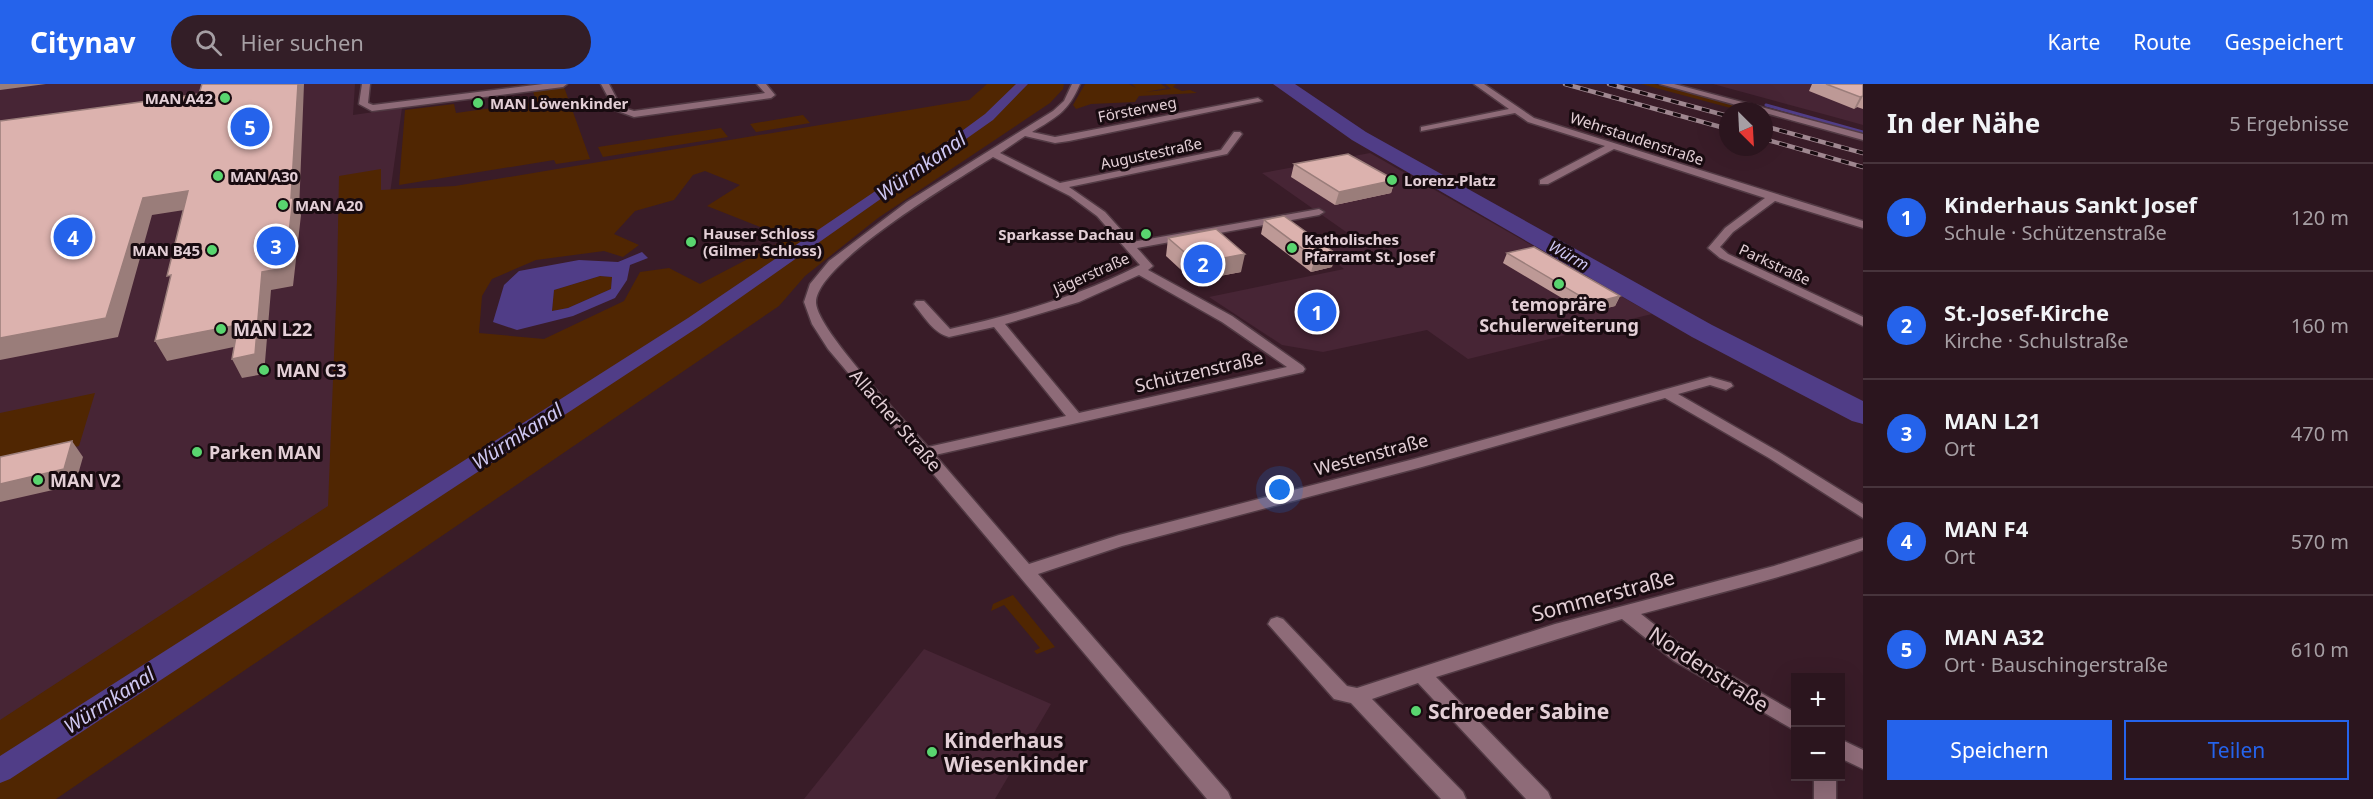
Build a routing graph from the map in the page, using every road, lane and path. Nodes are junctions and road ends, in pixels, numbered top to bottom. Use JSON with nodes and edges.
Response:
{"nodes":[{"id":1,"x":366,"y":84,"type":"edge"},
{"id":2,"x":563,"y":84,"type":"edge"},
{"id":3,"x":605,"y":84,"type":"edge"},
{"id":4,"x":761,"y":84,"type":"edge"},
{"id":5,"x":1076,"y":84,"type":"edge"},
{"id":6,"x":1478,"y":84,"type":"edge"},
{"id":7,"x":1664,"y":84,"type":"edge"},
{"id":8,"x":1686,"y":84,"type":"edge"},
{"id":9,"x":1676,"y":87,"type":"junction"},
{"id":10,"x":1755,"y":98,"type":"dead end"},
{"id":11,"x":1258,"y":101,"type":"dead end"},
{"id":12,"x":1731,"y":102,"type":"edge"},
{"id":13,"x":1748,"y":102,"type":"edge"},
{"id":14,"x":1517,"y":110,"type":"junction"},
{"id":15,"x":1773,"y":113,"type":"edge"},
{"id":16,"x":1424,"y":129,"type":"dead end"},
{"id":17,"x":1022,"y":133,"type":"junction"},
{"id":18,"x":1237,"y":134,"type":"dead end"},
{"id":19,"x":1863,"y":137,"type":"edge"},
{"id":20,"x":1613,"y":146,"type":"junction"},
{"id":21,"x":991,"y":152,"type":"junction"},
{"id":22,"x":1544,"y":182,"type":"dead end"},
{"id":23,"x":1061,"y":186,"type":"junction"},
{"id":24,"x":1773,"y":197,"type":"junction"},
{"id":25,"x":1319,"y":212,"type":"dead end"},
{"id":26,"x":1863,"y":225,"type":"edge"},
{"id":27,"x":1128,"y":246,"type":"junction"},
{"id":28,"x":1139,"y":270,"type":"junction"},
{"id":29,"x":920,"y":304,"type":"dead end"},
{"id":30,"x":997,"y":322,"type":"junction"},
{"id":31,"x":1863,"y":322,"type":"edge"},
{"id":32,"x":1726,"y":386,"type":"dead end"},
{"id":33,"x":1666,"y":393,"type":"junction"},
{"id":34,"x":1076,"y":419,"type":"junction"},
{"id":35,"x":925,"y":452,"type":"junction"},
{"id":36,"x":1863,"y":512,"type":"edge"},
{"id":37,"x":1863,"y":544,"type":"edge"},
{"id":38,"x":1026,"y":571,"type":"junction"},
{"id":39,"x":1624,"y":611,"type":"junction"},
{"id":40,"x":1277,"y":624,"type":"dead end"},
{"id":41,"x":1421,"y":674,"type":"junction"},
{"id":42,"x":1357,"y":696,"type":"junction"},
{"id":43,"x":1791,"y":720,"type":"edge"},
{"id":44,"x":1845,"y":751,"type":"edge"},
{"id":45,"x":1863,"y":760,"type":"edge"},
{"id":46,"x":1825,"y":781,"type":"edge"},
{"id":47,"x":1220,"y":799,"type":"edge"},
{"id":48,"x":1455,"y":799,"type":"edge"},
{"id":49,"x":1540,"y":799,"type":"edge"},
{"id":50,"x":1825,"y":799,"type":"edge"}],
"edges":[{"from":1,"to":2,"type":"street"},
{"from":3,"to":4,"type":"street"},
{"from":5,"to":17,"type":"street","name":"Allacher Straße"},
{"from":6,"to":14,"type":"street","name":"Wehrstaudenstraße"},
{"from":7,"to":9,"type":"street"},
{"from":8,"to":9,"type":"street"},
{"from":9,"to":12,"type":"street"},
{"from":10,"to":13,"type":"street"},
{"from":11,"to":17,"type":"street","name":"Försterweg"},
{"from":14,"to":16,"type":"street"},
{"from":14,"to":20,"type":"street","name":"Wehrstaudenstraße"},
{"from":15,"to":19,"type":"street"},
{"from":17,"to":21,"type":"street","name":"Allacher Straße"},
{"from":18,"to":23,"type":"street","name":"Augustestraße"},
{"from":20,"to":22,"type":"street"},
{"from":20,"to":24,"type":"street","name":"Wehrstaudenstraße"},
{"from":21,"to":23,"type":"street","name":"Jägerstraße"},
{"from":21,"to":35,"type":"street","name":"Allacher Straße"},
{"from":23,"to":27,"type":"street","name":"Jägerstraße"},
{"from":24,"to":26,"type":"street","name":"Wehrstaudenstraße"},
{"from":24,"to":31,"type":"street","name":"Parkstraße"},
{"from":25,"to":27,"type":"street"},
{"from":27,"to":28,"type":"street","name":"Jägerstraße"},
{"from":28,"to":30,"type":"street","name":"Jägerstraße"},
{"from":28,"to":34,"type":"street","name":"Schützenstraße"},
{"from":29,"to":30,"type":"street","name":"Jägerstraße"},
{"from":30,"to":34,"type":"street"},
{"from":32,"to":33,"type":"street","name":"Westenstraße"},
{"from":33,"to":36,"type":"street"},
{"from":33,"to":38,"type":"street","name":"Westenstraße"},
{"from":34,"to":35,"type":"street","name":"Schützenstraße"},
{"from":35,"to":38,"type":"street","name":"Allacher Straße"},
{"from":37,"to":39,"type":"street","name":"Sommerstraße"},
{"from":38,"to":47,"type":"street","name":"Allacher Straße"},
{"from":39,"to":41,"type":"street","name":"Sommerstraße"},
{"from":39,"to":43,"type":"street","name":"Nordenstraße"},
{"from":40,"to":42,"type":"street"},
{"from":41,"to":42,"type":"street","name":"Sommerstraße"},
{"from":41,"to":49,"type":"street"},
{"from":42,"to":48,"type":"street"},
{"from":44,"to":45,"type":"street"},
{"from":46,"to":50,"type":"street"}]}
